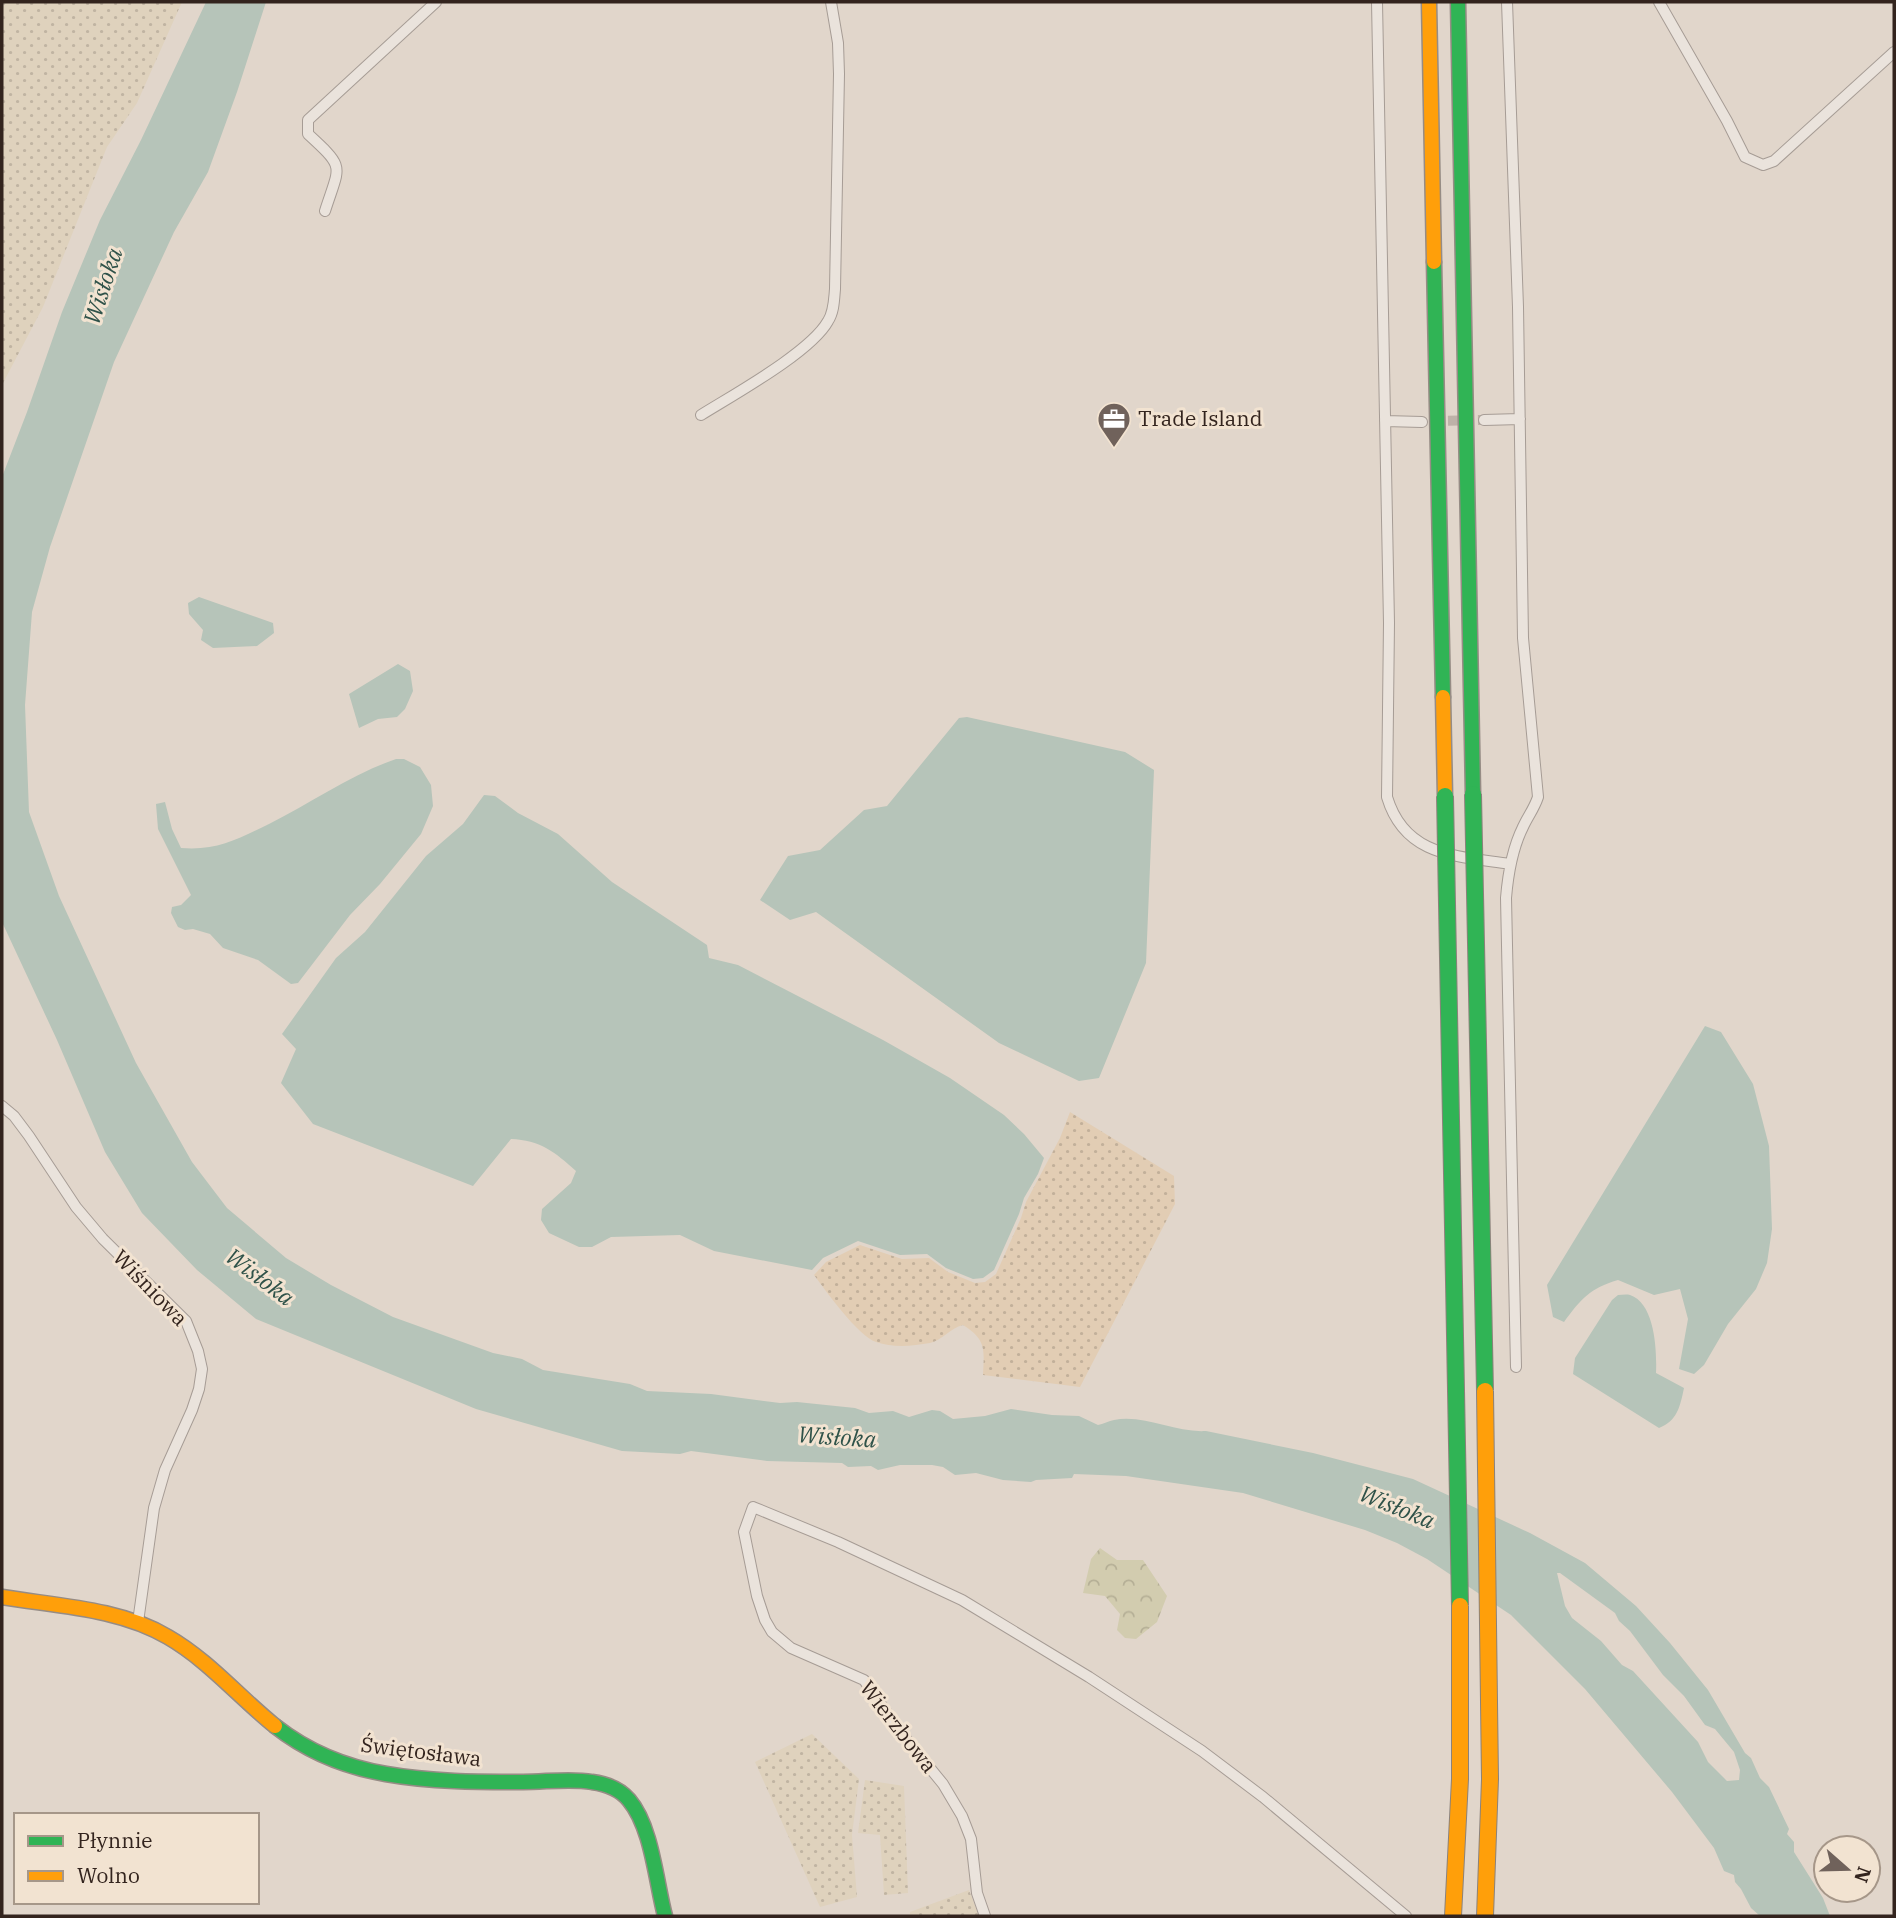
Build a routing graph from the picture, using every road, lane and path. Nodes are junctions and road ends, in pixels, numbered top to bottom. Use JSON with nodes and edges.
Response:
{"nodes":[{"id":1,"x":436,"y":2,"type":"edge"},
{"id":2,"x":831,"y":2,"type":"edge"},
{"id":3,"x":1377,"y":2,"type":"edge"},
{"id":4,"x":1429,"y":2,"type":"edge"},
{"id":5,"x":1458,"y":2,"type":"edge"},
{"id":6,"x":1507,"y":2,"type":"edge"},
{"id":7,"x":1659,"y":2,"type":"edge"},
{"id":8,"x":1894,"y":52,"type":"edge"},
{"id":9,"x":325,"y":211,"type":"dead end"},
{"id":10,"x":701,"y":415,"type":"dead end"},
{"id":11,"x":1520,"y":419,"type":"junction"},
{"id":12,"x":1484,"y":420,"type":"tunnel mouth"},
{"id":13,"x":1385,"y":421,"type":"junction"},
{"id":14,"x":1422,"y":422,"type":"tunnel mouth"},
{"id":15,"x":1510,"y":864,"type":"junction"},
{"id":16,"x":2,"y":1106,"type":"edge"},
{"id":17,"x":1516,"y":1367,"type":"dead end"},
{"id":18,"x":2,"y":1597,"type":"edge"},
{"id":19,"x":138,"y":1622,"type":"junction"},
{"id":20,"x":665,"y":1916,"type":"edge"},
{"id":21,"x":985,"y":1916,"type":"edge"},
{"id":22,"x":1406,"y":1916,"type":"edge"},
{"id":23,"x":1453,"y":1916,"type":"edge"},
{"id":24,"x":1485,"y":1916,"type":"edge"}],
"edges":[{"from":1,"to":9,"type":"street"},
{"from":2,"to":10,"type":"street"},
{"from":3,"to":13,"type":"street"},
{"from":4,"to":23,"type":"main road","bridge":true},
{"from":5,"to":24,"type":"main road","bridge":true},
{"from":6,"to":11,"type":"street"},
{"from":7,"to":8,"type":"street"},
{"from":11,"to":12,"type":"street"},
{"from":11,"to":15,"type":"street"},
{"from":13,"to":14,"type":"street"},
{"from":13,"to":15,"type":"street"},
{"from":15,"to":17,"type":"street"},
{"from":16,"to":19,"type":"street","name":"Wiśniowa"},
{"from":18,"to":19,"type":"main road","name":"Świętosława"},
{"from":19,"to":20,"type":"main road","name":"Świętosława"},
{"from":21,"to":22,"type":"street","name":"Wierzbowa"}]}
